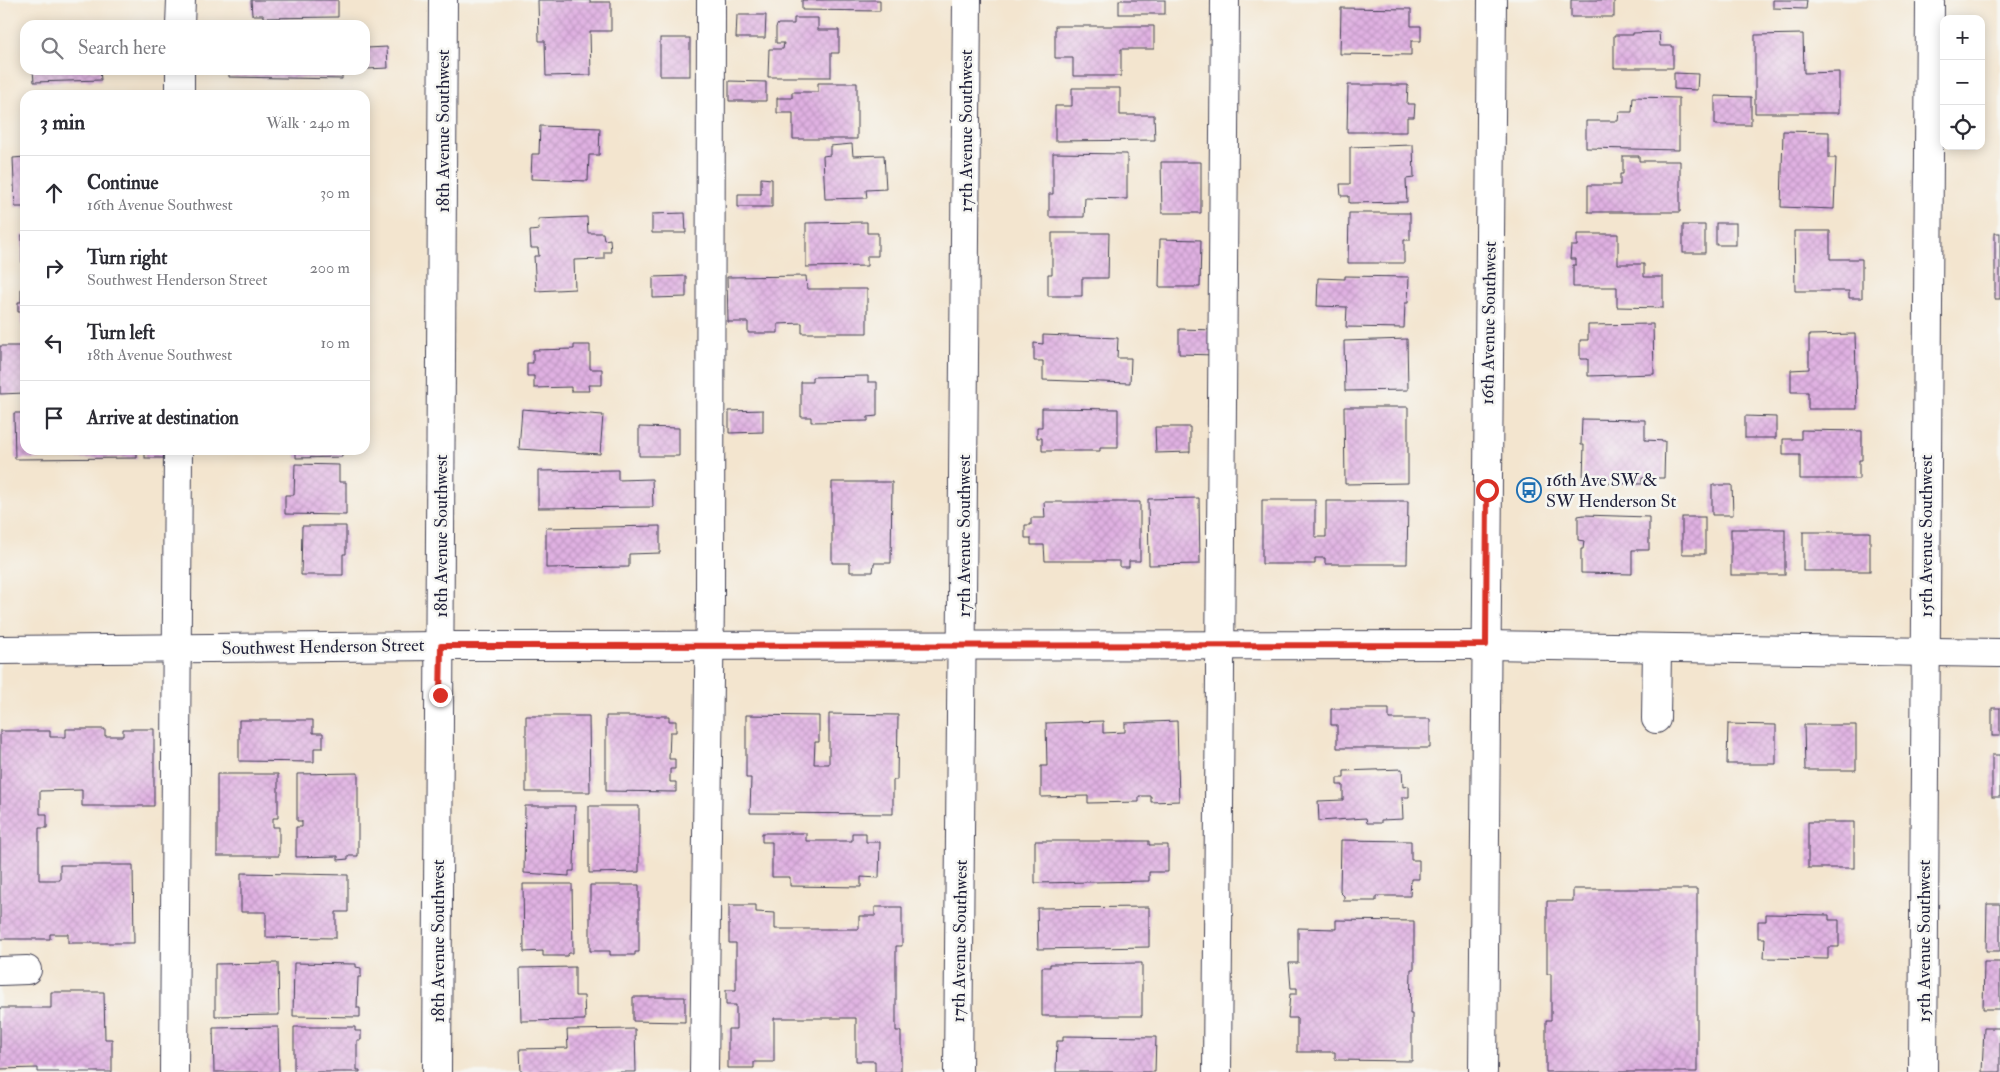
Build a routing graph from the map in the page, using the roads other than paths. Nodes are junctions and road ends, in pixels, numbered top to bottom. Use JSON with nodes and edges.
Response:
{"nodes":[{"id":1,"x":180,"y":0,"type":"edge"},
{"id":2,"x":444,"y":0,"type":"edge"},
{"id":3,"x":711,"y":0,"type":"edge"},
{"id":4,"x":967,"y":0,"type":"edge"},
{"id":5,"x":1225,"y":0,"type":"edge"},
{"id":6,"x":1492,"y":0,"type":"edge"},
{"id":7,"x":1930,"y":0,"type":"edge"},
{"id":8,"x":180,"y":20,"type":"edge"},
{"id":9,"x":180,"y":75,"type":"edge"},
{"id":10,"x":180,"y":90,"type":"edge"},
{"id":11,"x":178,"y":455,"type":"edge"},
{"id":12,"x":963,"y":645,"type":"junction"},
{"id":13,"x":1220,"y":645,"type":"junction"},
{"id":14,"x":1486,"y":645,"type":"junction"},
{"id":15,"x":441,"y":646,"type":"junction"},
{"id":16,"x":709,"y":646,"type":"junction"},
{"id":17,"x":177,"y":648,"type":"junction"},
{"id":18,"x":1657,"y":648,"type":"junction"},
{"id":19,"x":0,"y":650,"type":"edge"},
{"id":20,"x":1925,"y":652,"type":"junction"},
{"id":21,"x":2000,"y":653,"type":"edge"},
{"id":22,"x":1656,"y":719,"type":"dead end"},
{"id":23,"x":27,"y":970,"type":"dead end"},
{"id":24,"x":0,"y":971,"type":"edge"},
{"id":25,"x":174,"y":1072,"type":"edge"},
{"id":26,"x":437,"y":1072,"type":"edge"},
{"id":27,"x":704,"y":1072,"type":"edge"},
{"id":28,"x":958,"y":1072,"type":"edge"},
{"id":29,"x":1218,"y":1072,"type":"edge"},
{"id":30,"x":1483,"y":1072,"type":"edge"},
{"id":31,"x":1923,"y":1072,"type":"edge"}],
"edges":[{"from":1,"to":8,"type":"street"},
{"from":2,"to":15,"type":"street","name":"18th Avenue Southwest"},
{"from":3,"to":16,"type":"street"},
{"from":4,"to":12,"type":"street","name":"17th Avenue Southwest"},
{"from":5,"to":13,"type":"street"},
{"from":6,"to":14,"type":"street","name":"16th Avenue Southwest"},
{"from":7,"to":20,"type":"street","name":"15th Avenue Southwest"},
{"from":9,"to":10,"type":"street"},
{"from":11,"to":17,"type":"street"},
{"from":12,"to":13,"type":"street","name":"Southwest Henderson Street"},
{"from":12,"to":16,"type":"street","name":"Southwest Henderson Street"},
{"from":12,"to":28,"type":"street","name":"17th Avenue Southwest"},
{"from":13,"to":14,"type":"street","name":"Southwest Henderson Street"},
{"from":13,"to":29,"type":"street"},
{"from":14,"to":18,"type":"street","name":"Southwest Henderson Street"},
{"from":14,"to":30,"type":"street","name":"16th Avenue Southwest"},
{"from":15,"to":16,"type":"street","name":"Southwest Henderson Street"},
{"from":15,"to":17,"type":"street","name":"Southwest Henderson Street"},
{"from":15,"to":26,"type":"street","name":"18th Avenue Southwest"},
{"from":16,"to":27,"type":"street"},
{"from":17,"to":19,"type":"street","name":"Southwest Henderson Street"},
{"from":17,"to":25,"type":"street"},
{"from":18,"to":20,"type":"street","name":"Southwest Henderson Street"},
{"from":18,"to":22,"type":"street"},
{"from":20,"to":21,"type":"street","name":"Southwest Henderson Street"},
{"from":20,"to":31,"type":"street","name":"15th Avenue Southwest"},
{"from":23,"to":24,"type":"street"}]}
